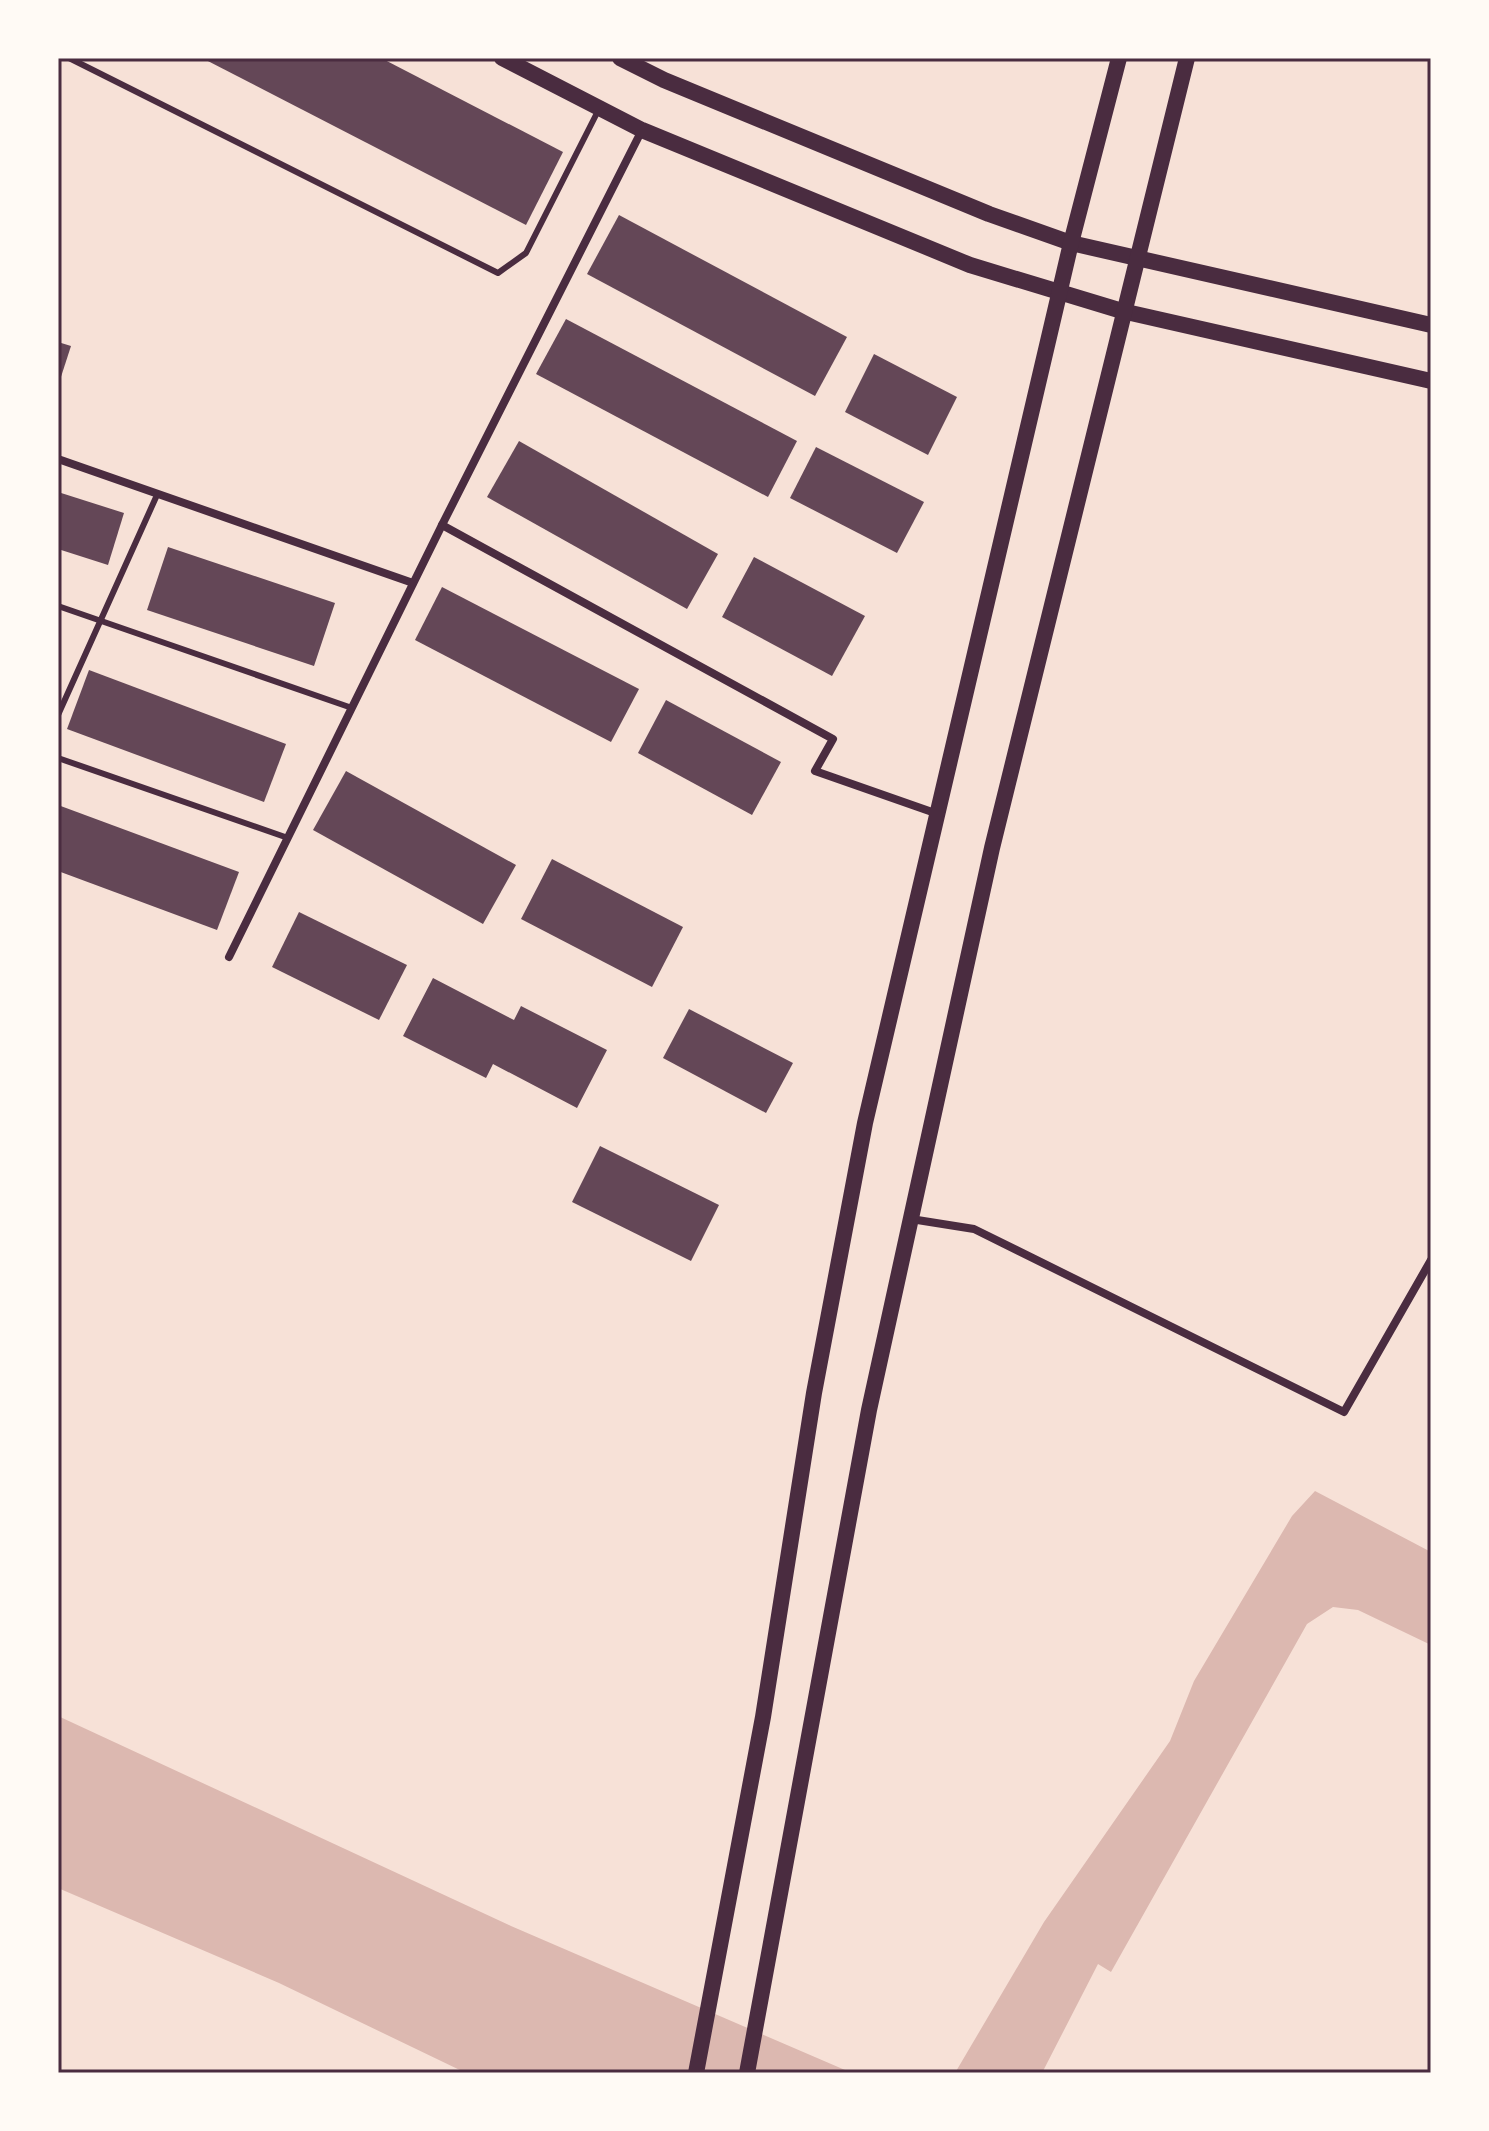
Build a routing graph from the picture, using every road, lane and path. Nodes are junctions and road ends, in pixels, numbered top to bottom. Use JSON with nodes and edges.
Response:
{"nodes":[{"id":1,"x":69,"y":58,"type":"edge"},
{"id":2,"x":502,"y":58,"type":"edge"},
{"id":3,"x":620,"y":58,"type":"edge"},
{"id":4,"x":1119,"y":58,"type":"edge"},
{"id":5,"x":1187,"y":58,"type":"edge"},
{"id":6,"x":599,"y":109,"type":"junction"},
{"id":7,"x":642,"y":130,"type":"junction"},
{"id":8,"x":1071,"y":243,"type":"junction"},
{"id":9,"x":1059,"y":294,"type":"junction"},
{"id":10,"x":1122,"y":311,"type":"junction"},
{"id":11,"x":1431,"y":325,"type":"edge"},
{"id":12,"x":1431,"y":381,"type":"edge"},
{"id":13,"x":58,"y":459,"type":"edge"},
{"id":14,"x":157,"y":495,"type":"junction"},
{"id":15,"x":442,"y":525,"type":"junction"},
{"id":16,"x":413,"y":583,"type":"junction"},
{"id":17,"x":58,"y":606,"type":"edge"},
{"id":18,"x":102,"y":621,"type":"junction"},
{"id":19,"x":352,"y":708,"type":"junction"},
{"id":20,"x":58,"y":715,"type":"edge"},
{"id":21,"x":58,"y":758,"type":"edge"},
{"id":22,"x":935,"y":813,"type":"junction"},
{"id":23,"x":288,"y":838,"type":"junction"},
{"id":24,"x":229,"y":957,"type":"dead end"},
{"id":25,"x":910,"y":1219,"type":"junction"},
{"id":26,"x":1431,"y":1260,"type":"edge"},
{"id":27,"x":696,"y":2073,"type":"edge"},
{"id":28,"x":747,"y":2073,"type":"edge"}],
"edges":[{"from":1,"to":6,"type":"lane"},
{"from":2,"to":6,"type":"main road"},
{"from":3,"to":8,"type":"main road"},
{"from":4,"to":8,"type":"main road"},
{"from":5,"to":10,"type":"main road"},
{"from":6,"to":7,"type":"main road"},
{"from":7,"to":9,"type":"main road"},
{"from":7,"to":15,"type":"street"},
{"from":8,"to":9,"type":"main road"},
{"from":8,"to":11,"type":"main road"},
{"from":9,"to":10,"type":"main road"},
{"from":9,"to":22,"type":"main road"},
{"from":10,"to":12,"type":"main road"},
{"from":10,"to":25,"type":"main road"},
{"from":13,"to":14,"type":"street"},
{"from":14,"to":16,"type":"street"},
{"from":14,"to":18,"type":"lane"},
{"from":15,"to":16,"type":"street"},
{"from":15,"to":22,"type":"street"},
{"from":16,"to":19,"type":"street"},
{"from":17,"to":18,"type":"lane"},
{"from":18,"to":19,"type":"lane"},
{"from":18,"to":20,"type":"lane"},
{"from":19,"to":23,"type":"street"},
{"from":21,"to":23,"type":"lane"},
{"from":22,"to":27,"type":"main road"},
{"from":23,"to":24,"type":"street"},
{"from":25,"to":26,"type":"street"},
{"from":25,"to":28,"type":"main road"}]}
